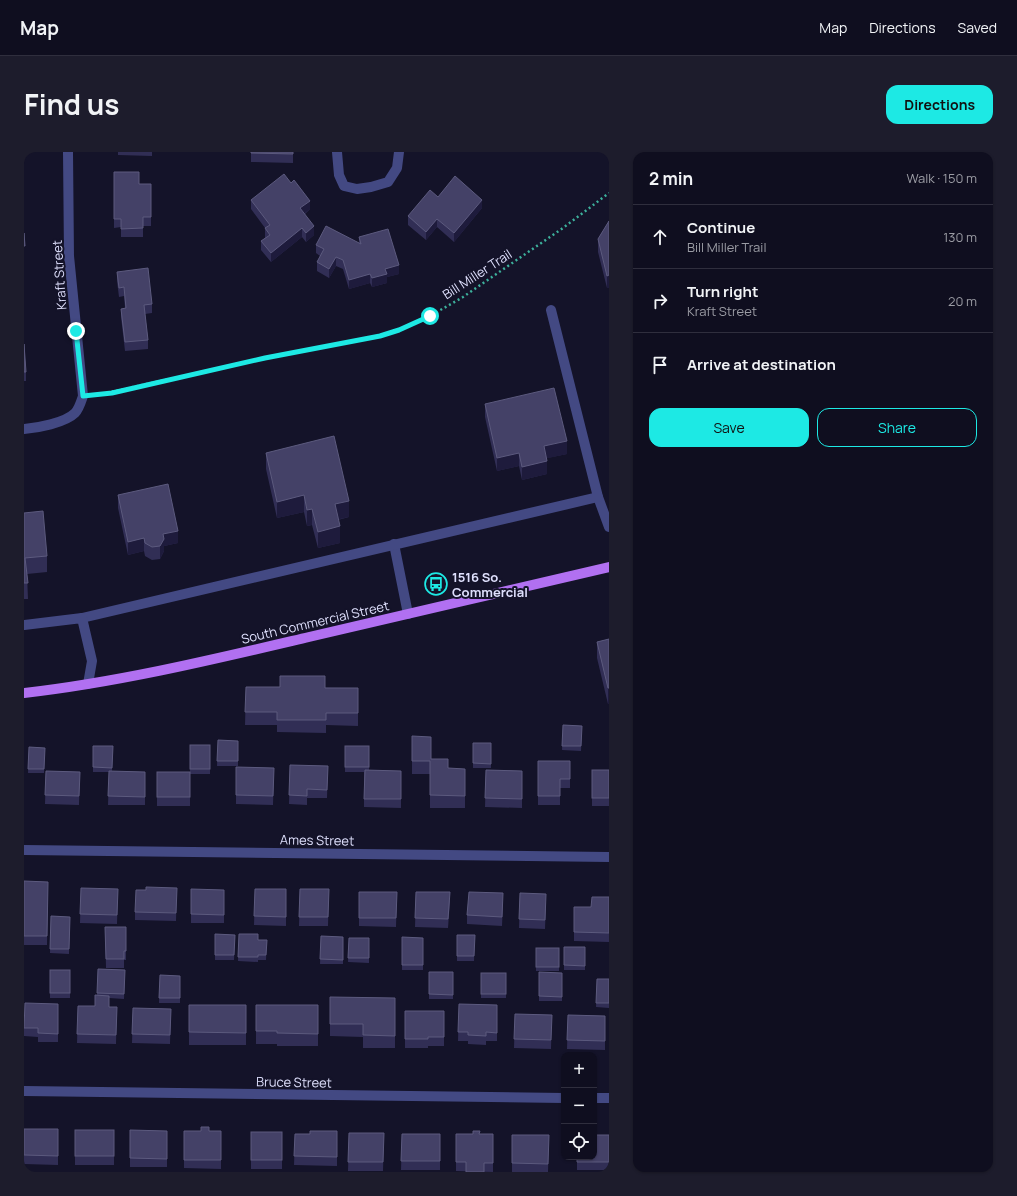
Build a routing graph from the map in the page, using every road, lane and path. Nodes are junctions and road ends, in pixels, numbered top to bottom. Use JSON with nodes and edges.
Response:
{"nodes":[{"id":1,"x":68,"y":152,"type":"edge"},
{"id":2,"x":337,"y":152,"type":"edge"},
{"id":3,"x":399,"y":152,"type":"edge"},
{"id":4,"x":609,"y":192,"type":"edge"},
{"id":5,"x":550,"y":310,"type":"dead end"},
{"id":6,"x":83,"y":396,"type":"junction"},
{"id":7,"x":24,"y":429,"type":"edge"},
{"id":8,"x":598,"y":497,"type":"junction"},
{"id":9,"x":609,"y":527,"type":"edge"},
{"id":10,"x":394,"y":544,"type":"junction"},
{"id":11,"x":609,"y":567,"type":"edge"},
{"id":12,"x":408,"y":614,"type":"junction"},
{"id":13,"x":82,"y":618,"type":"junction"},
{"id":14,"x":24,"y":625,"type":"edge"},
{"id":15,"x":88,"y":684,"type":"junction"},
{"id":16,"x":24,"y":693,"type":"edge"},
{"id":17,"x":24,"y":850,"type":"edge"},
{"id":18,"x":609,"y":857,"type":"edge"},
{"id":19,"x":24,"y":1091,"type":"edge"},
{"id":20,"x":561,"y":1098,"type":"edge"},
{"id":21,"x":597,"y":1098,"type":"edge"},
{"id":22,"x":609,"y":1098,"type":"edge"}],
"edges":[{"from":1,"to":6,"type":"street","name":"Kraft Street"},
{"from":2,"to":3,"type":"street"},
{"from":4,"to":6,"type":"path","name":"Bill Miller Trail"},
{"from":5,"to":8,"type":"street"},
{"from":6,"to":7,"type":"street"},
{"from":8,"to":9,"type":"street"},
{"from":8,"to":10,"type":"street"},
{"from":10,"to":12,"type":"street"},
{"from":10,"to":13,"type":"street"},
{"from":11,"to":12,"type":"main road","name":"South Commercial Street"},
{"from":12,"to":15,"type":"main road","name":"South Commercial Street"},
{"from":13,"to":14,"type":"street"},
{"from":13,"to":15,"type":"street"},
{"from":15,"to":16,"type":"main road","name":"South Commercial Street"},
{"from":17,"to":18,"type":"street","name":"Ames Street"},
{"from":19,"to":20,"type":"street","name":"Bruce Street"},
{"from":21,"to":22,"type":"street"}]}
